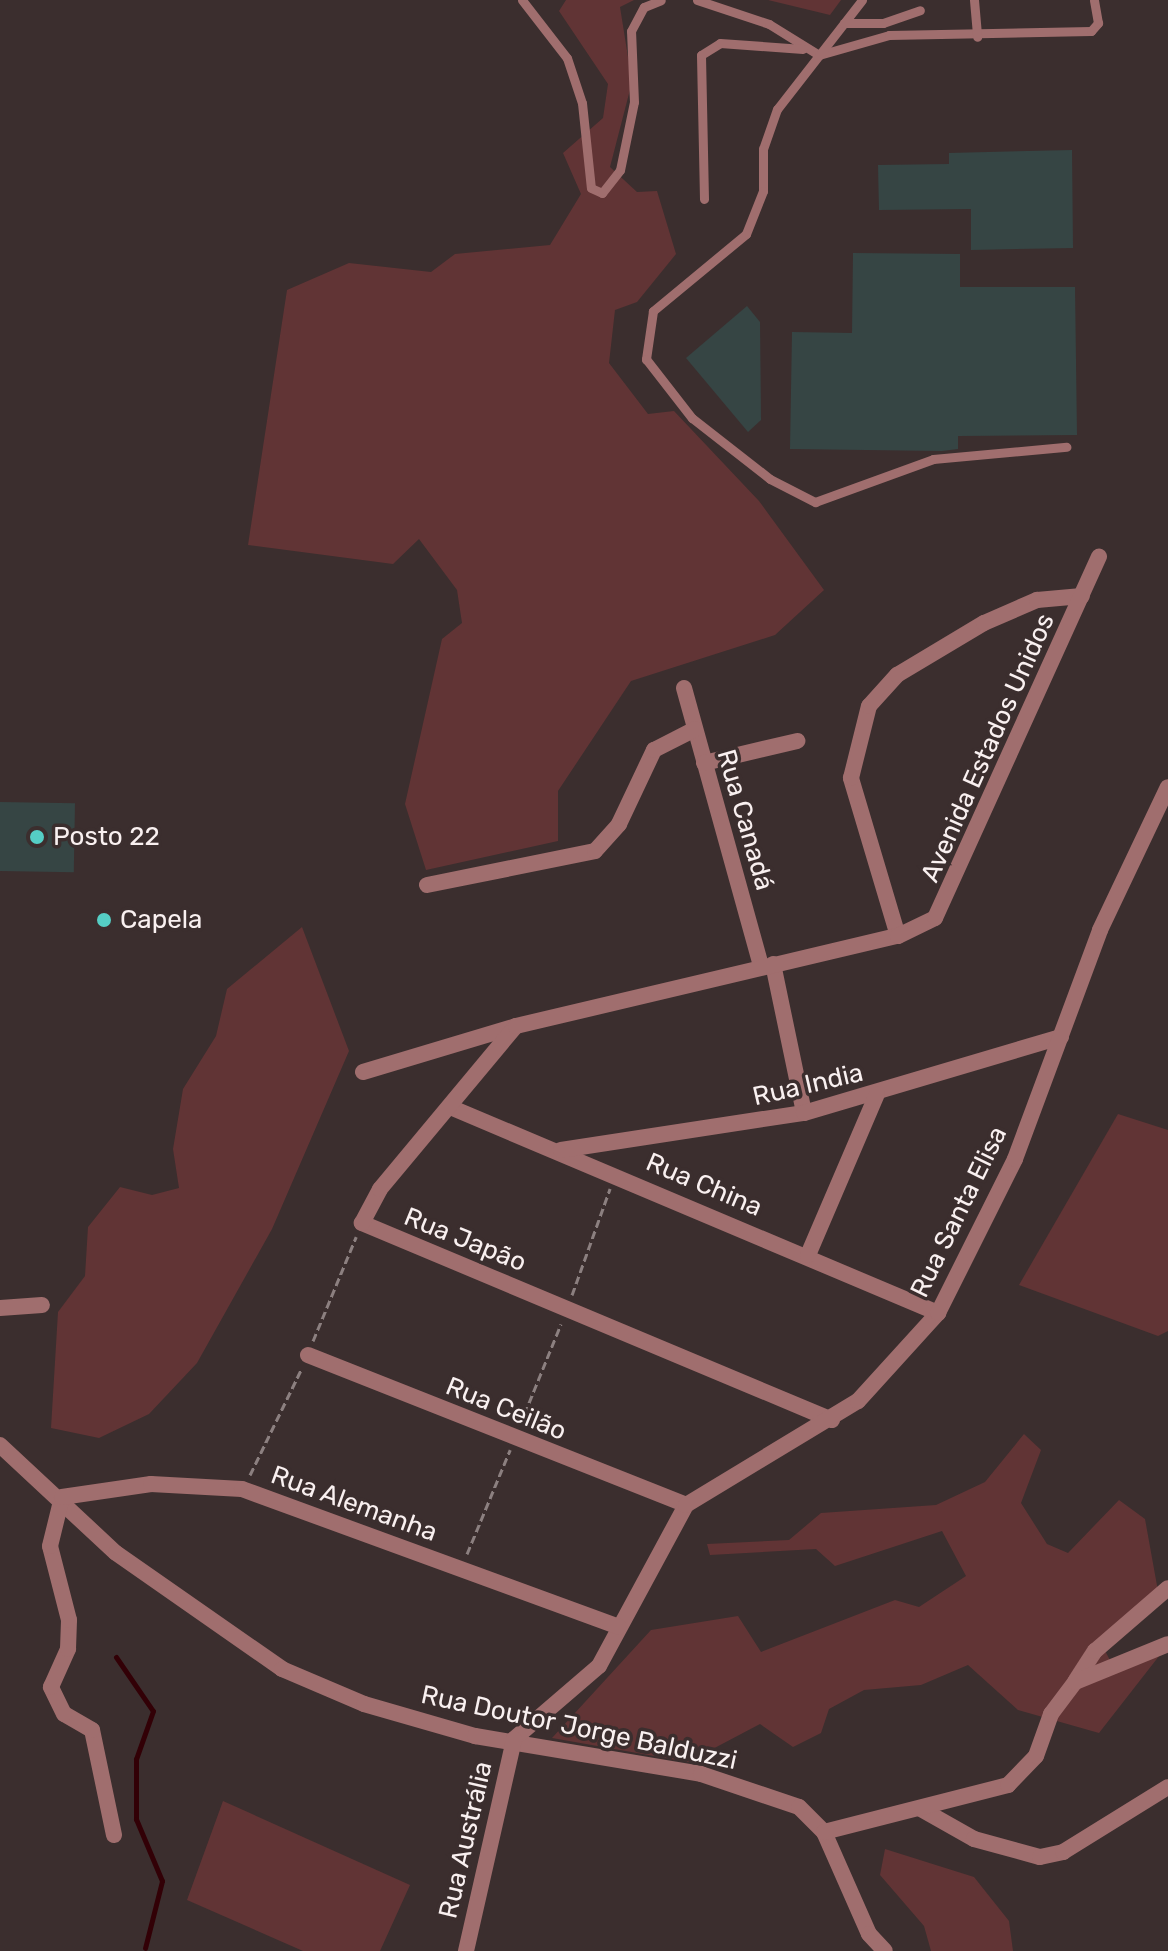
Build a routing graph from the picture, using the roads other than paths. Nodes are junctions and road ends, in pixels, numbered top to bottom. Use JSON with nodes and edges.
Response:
{"nodes":[{"id":1,"x":522,"y":0,"type":"edge"},
{"id":2,"x":661,"y":0,"type":"edge"},
{"id":3,"x":697,"y":0,"type":"edge"},
{"id":4,"x":862,"y":0,"type":"edge"},
{"id":5,"x":974,"y":0,"type":"edge"},
{"id":6,"x":1094,"y":0,"type":"edge"},
{"id":7,"x":920,"y":10,"type":"dead end"},
{"id":8,"x":844,"y":23,"type":"junction"},
{"id":9,"x":977,"y":37,"type":"junction"},
{"id":10,"x":803,"y":49,"type":"junction"},
{"id":11,"x":819,"y":55,"type":"junction"},
{"id":12,"x":704,"y":199,"type":"dead end"},
{"id":13,"x":1066,"y":447,"type":"dead end"},
{"id":14,"x":1099,"y":557,"type":"dead end"},
{"id":15,"x":1082,"y":596,"type":"junction"},
{"id":16,"x":684,"y":688,"type":"dead end"},
{"id":17,"x":695,"y":729,"type":"junction"},
{"id":18,"x":797,"y":741,"type":"dead end"},
{"id":19,"x":704,"y":763,"type":"junction"},
{"id":20,"x":1168,"y":787,"type":"edge"},
{"id":21,"x":427,"y":885,"type":"dead end"},
{"id":22,"x":898,"y":936,"type":"junction"},
{"id":23,"x":767,"y":964,"type":"junction"},
{"id":24,"x":516,"y":1026,"type":"junction"},
{"id":25,"x":1061,"y":1037,"type":"junction"},
{"id":26,"x":363,"y":1072,"type":"dead end"},
{"id":27,"x":877,"y":1094,"type":"junction"},
{"id":28,"x":450,"y":1107,"type":"junction"},
{"id":29,"x":804,"y":1113,"type":"junction"},
{"id":30,"x":560,"y":1151,"type":"junction"},
{"id":31,"x":808,"y":1255,"type":"junction"},
{"id":32,"x":42,"y":1305,"type":"dead end"},
{"id":33,"x":0,"y":1308,"type":"edge"},
{"id":34,"x":938,"y":1313,"type":"junction"},
{"id":35,"x":308,"y":1355,"type":"road end"},
{"id":36,"x":832,"y":1420,"type":"junction"},
{"id":37,"x":0,"y":1445,"type":"edge"},
{"id":38,"x":62,"y":1497,"type":"junction"},
{"id":39,"x":686,"y":1505,"type":"junction"},
{"id":40,"x":1168,"y":1588,"type":"edge"},
{"id":41,"x":619,"y":1627,"type":"junction"},
{"id":42,"x":1168,"y":1644,"type":"edge"},
{"id":43,"x":1075,"y":1682,"type":"junction"},
{"id":44,"x":514,"y":1739,"type":"junction"},
{"id":45,"x":1168,"y":1787,"type":"edge"},
{"id":46,"x":921,"y":1809,"type":"junction"},
{"id":47,"x":824,"y":1832,"type":"junction"},
{"id":48,"x":114,"y":1835,"type":"dead end"},
{"id":49,"x":869,"y":1934,"type":"junction"},
{"id":50,"x":466,"y":1951,"type":"edge"},
{"id":51,"x":866,"y":1951,"type":"edge"},
{"id":52,"x":885,"y":1951,"type":"edge"}],
"edges":[{"from":1,"to":2,"type":"lane"},
{"from":3,"to":10,"type":"lane"},
{"from":4,"to":8,"type":"lane"},
{"from":5,"to":9,"type":"lane"},
{"from":6,"to":9,"type":"lane"},
{"from":7,"to":8,"type":"lane"},
{"from":8,"to":11,"type":"lane"},
{"from":9,"to":11,"type":"lane"},
{"from":10,"to":11,"type":"lane"},
{"from":10,"to":12,"type":"lane"},
{"from":11,"to":13,"type":"lane"},
{"from":14,"to":15,"type":"street","name":"Avenida Estados Unidos"},
{"from":15,"to":22,"type":"street","name":"Avenida Estados Unidos"},
{"from":15,"to":22,"type":"street"},
{"from":16,"to":17,"type":"street","name":"Rua Canadá"},
{"from":17,"to":19,"type":"street","name":"Rua Canadá"},
{"from":17,"to":21,"type":"street"},
{"from":18,"to":19,"type":"street"},
{"from":19,"to":23,"type":"street","name":"Rua Canadá"},
{"from":20,"to":25,"type":"street","name":"Rua Santa Elisa"},
{"from":22,"to":23,"type":"street","name":"Avenida Estados Unidos"},
{"from":23,"to":24,"type":"street","name":"Avenida Estados Unidos"},
{"from":23,"to":29,"type":"street","name":"Rua Canadá"},
{"from":24,"to":26,"type":"street"},
{"from":24,"to":28,"type":"street","name":"Rua Japão"},
{"from":25,"to":27,"type":"street","name":"Rua India"},
{"from":25,"to":34,"type":"street","name":"Rua Santa Elisa"},
{"from":27,"to":29,"type":"street","name":"Rua India"},
{"from":27,"to":31,"type":"street"},
{"from":28,"to":30,"type":"street","name":"Rua China"},
{"from":28,"to":36,"type":"street","name":"Rua Japão"},
{"from":29,"to":30,"type":"street","name":"Rua India"},
{"from":30,"to":31,"type":"street","name":"Rua China"},
{"from":31,"to":34,"type":"street","name":"Rua China"},
{"from":32,"to":33,"type":"street"},
{"from":34,"to":36,"type":"street","name":"Rua Santa Elisa"},
{"from":35,"to":39,"type":"street","name":"Rua Ceilão"},
{"from":36,"to":39,"type":"street","name":"Rua Santa Elisa"},
{"from":37,"to":38,"type":"street","name":"Rua Doutor Jorge Balduzzi"},
{"from":38,"to":41,"type":"street","name":"Rua Alemanha"},
{"from":38,"to":44,"type":"street","name":"Rua Doutor Jorge Balduzzi"},
{"from":38,"to":48,"type":"street"},
{"from":39,"to":41,"type":"street"},
{"from":40,"to":43,"type":"street"},
{"from":41,"to":44,"type":"street"},
{"from":42,"to":43,"type":"street"},
{"from":43,"to":46,"type":"street"},
{"from":44,"to":47,"type":"street","name":"Rua Doutor Jorge Balduzzi"},
{"from":44,"to":50,"type":"street","name":"Rua Austrália"},
{"from":45,"to":46,"type":"street"},
{"from":46,"to":47,"type":"street"},
{"from":47,"to":49,"type":"street","name":"Rua Doutor Jorge Balduzzi"},
{"from":49,"to":51,"type":"street"},
{"from":49,"to":52,"type":"street"}]}
